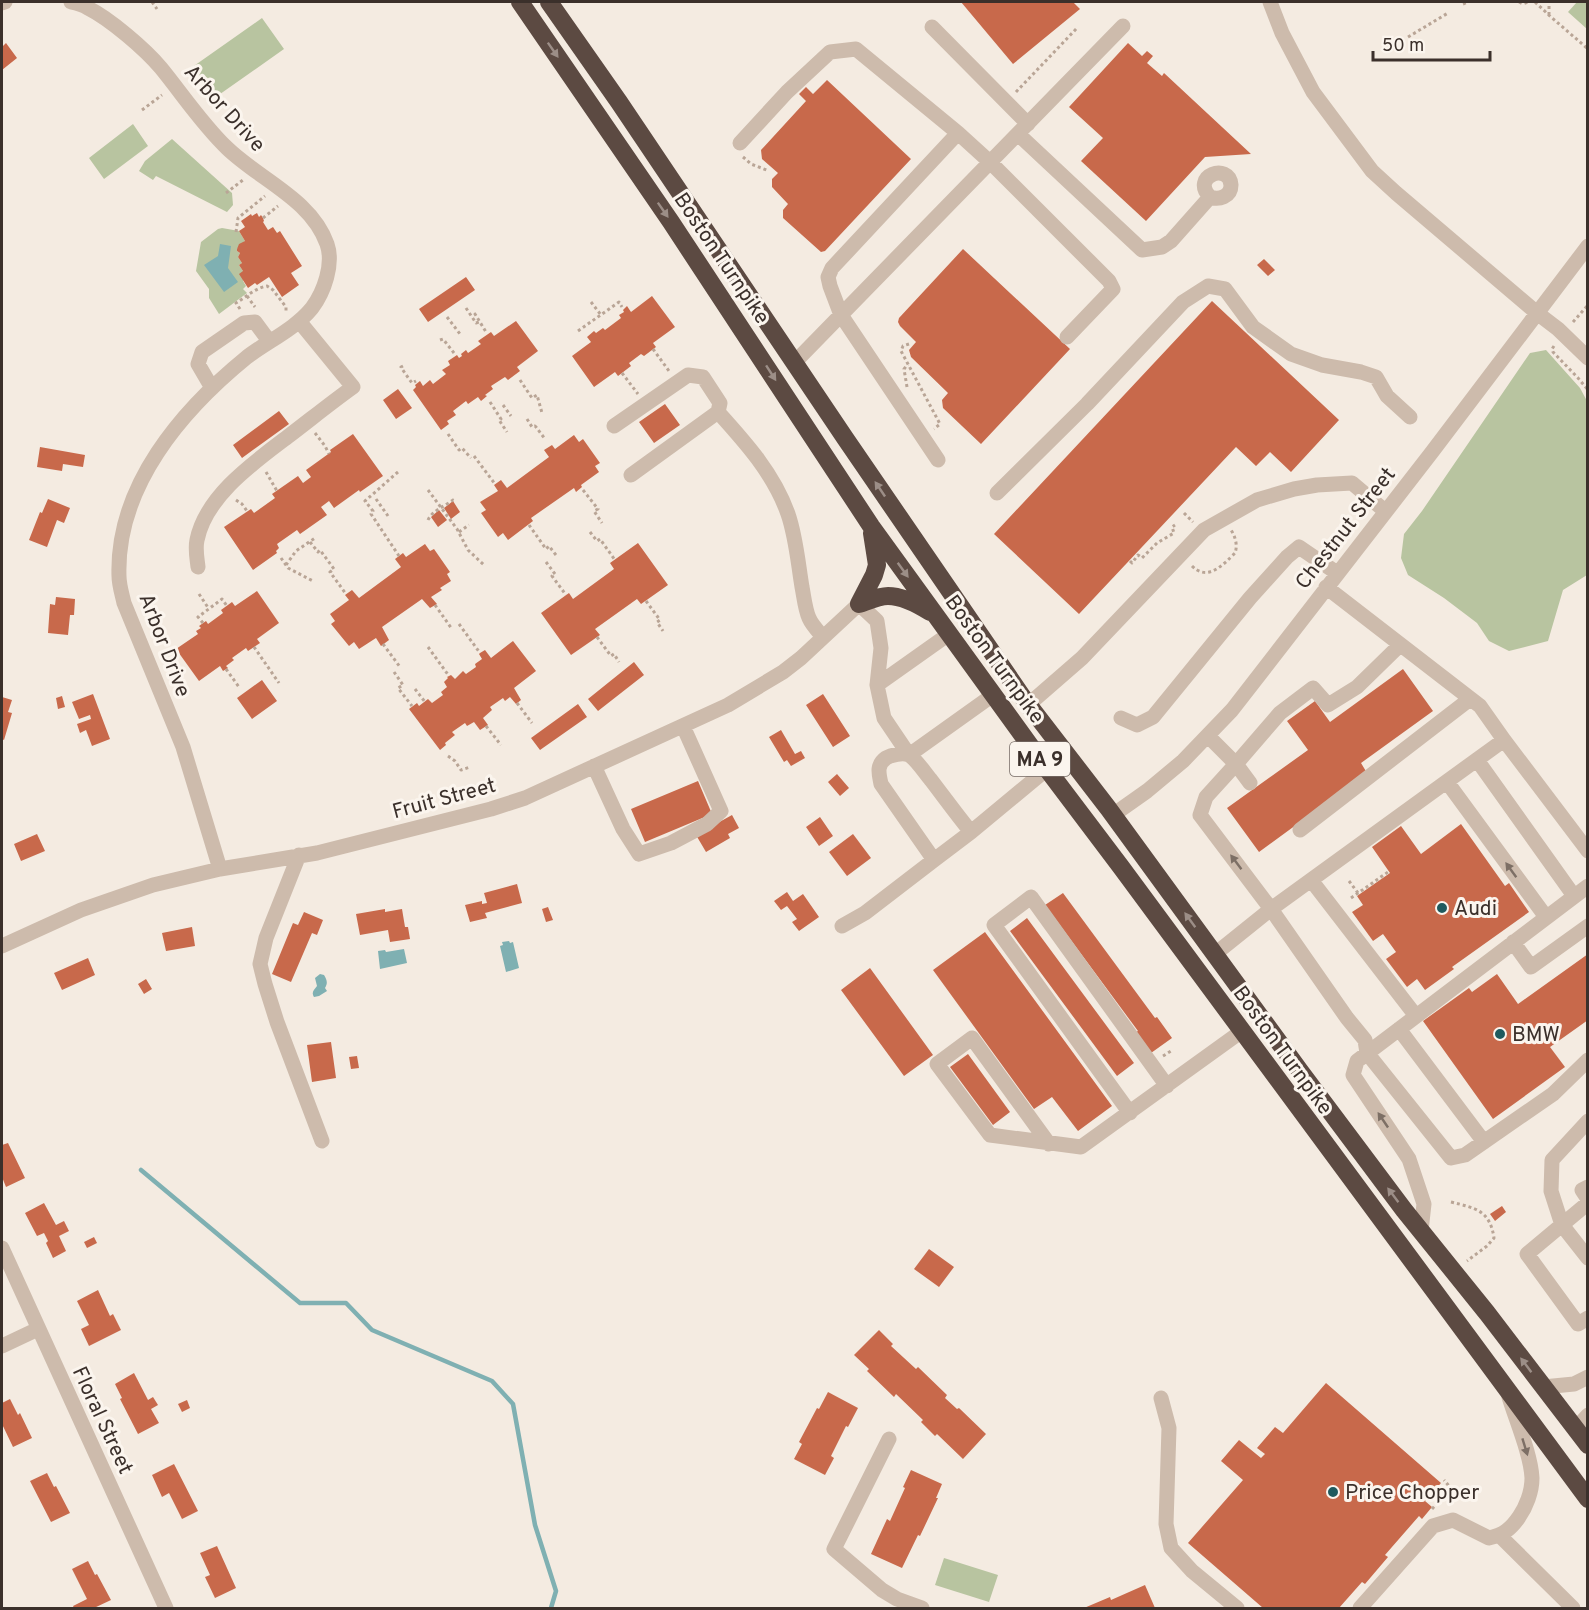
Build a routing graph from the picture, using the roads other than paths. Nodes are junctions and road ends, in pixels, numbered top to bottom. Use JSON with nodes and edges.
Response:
{"nodes":[{"id":1,"x":71,"y":2,"type":"edge"},
{"id":2,"x":520,"y":2,"type":"edge"},
{"id":3,"x":549,"y":2,"type":"edge"},
{"id":4,"x":1270,"y":2,"type":"edge"},
{"id":5,"x":1123,"y":26,"type":"dead end"},
{"id":6,"x":933,"y":27,"type":"dead end"},
{"id":7,"x":1023,"y":129,"type":"junction"},
{"id":8,"x":958,"y":133,"type":"junction"},
{"id":9,"x":740,"y":143,"type":"road end"},
{"id":10,"x":991,"y":163,"type":"junction"},
{"id":11,"x":1210,"y":197,"type":"dead end"},
{"id":12,"x":1587,"y":246,"type":"edge"},
{"id":13,"x":1537,"y":313,"type":"junction"},
{"id":14,"x":841,"y":315,"type":"junction"},
{"id":15,"x":299,"y":321,"type":"junction"},
{"id":16,"x":1067,"y":337,"type":"dead end"},
{"id":17,"x":269,"y":341,"type":"junction"},
{"id":18,"x":1587,"y":358,"type":"edge"},
{"id":19,"x":794,"y":363,"type":"junction"},
{"id":20,"x":212,"y":388,"type":"junction"},
{"id":21,"x":718,"y":412,"type":"junction"},
{"id":22,"x":1410,"y":417,"type":"dead end"},
{"id":23,"x":614,"y":426,"type":"dead end"},
{"id":24,"x":938,"y":460,"type":"dead end"},
{"id":25,"x":631,"y":475,"type":"dead end"},
{"id":26,"x":998,"y":494,"type":"dead end"},
{"id":27,"x":1385,"y":511,"type":"junction"},
{"id":28,"x":871,"y":526,"type":"junction"},
{"id":29,"x":198,"y":567,"type":"dead end"},
{"id":30,"x":1337,"y":573,"type":"junction"},
{"id":31,"x":1326,"y":587,"type":"junction"},
{"id":32,"x":859,"y":604,"type":"junction"},
{"id":33,"x":936,"y":616,"type":"junction"},
{"id":34,"x":949,"y":634,"type":"junction"},
{"id":35,"x":823,"y":637,"type":"junction"},
{"id":36,"x":1400,"y":645,"type":"junction"},
{"id":37,"x":877,"y":685,"type":"junction"},
{"id":38,"x":993,"y":694,"type":"junction"},
{"id":39,"x":1470,"y":699,"type":"junction"},
{"id":40,"x":1028,"y":705,"type":"junction"},
{"id":41,"x":1121,"y":718,"type":"dead end"},
{"id":42,"x":683,"y":726,"type":"junction"},
{"id":43,"x":1208,"y":736,"type":"junction"},
{"id":44,"x":1504,"y":740,"type":"junction"},
{"id":45,"x":909,"y":755,"type":"junction"},
{"id":46,"x":1477,"y":760,"type":"junction"},
{"id":47,"x":1236,"y":764,"type":"junction"},
{"id":48,"x":594,"y":766,"type":"junction"},
{"id":49,"x":1047,"y":769,"type":"junction"},
{"id":50,"x":1447,"y":782,"type":"junction"},
{"id":51,"x":1250,"y":783,"type":"dead end"},
{"id":52,"x":1113,"y":815,"type":"junction"},
{"id":53,"x":1300,"y":830,"type":"dead end"},
{"id":54,"x":971,"y":832,"type":"junction"},
{"id":55,"x":1587,"y":851,"type":"edge"},
{"id":56,"x":299,"y":855,"type":"junction"},
{"id":57,"x":934,"y":860,"type":"junction"},
{"id":58,"x":220,"y":869,"type":"junction"},
{"id":59,"x":1311,"y":880,"type":"junction"},
{"id":60,"x":1587,"y":886,"type":"edge"},
{"id":61,"x":1574,"y":896,"type":"junction"},
{"id":62,"x":1271,"y":909,"type":"junction"},
{"id":63,"x":1546,"y":917,"type":"junction"},
{"id":64,"x":842,"y":926,"type":"dead end"},
{"id":65,"x":1587,"y":926,"type":"edge"},
{"id":66,"x":1513,"y":942,"type":"junction"},
{"id":67,"x":2,"y":946,"type":"edge"},
{"id":68,"x":1215,"y":954,"type":"junction"},
{"id":69,"x":1416,"y":1016,"type":"junction"},
{"id":70,"x":1399,"y":1029,"type":"junction"},
{"id":71,"x":1242,"y":1031,"type":"junction"},
{"id":72,"x":1367,"y":1053,"type":"junction"},
{"id":73,"x":1587,"y":1060,"type":"edge"},
{"id":74,"x":1167,"y":1086,"type":"junction"},
{"id":75,"x":1130,"y":1113,"type":"junction"},
{"id":76,"x":1587,"y":1121,"type":"edge"},
{"id":77,"x":322,"y":1142,"type":"dead end"},
{"id":78,"x":1484,"y":1142,"type":"junction"},
{"id":79,"x":1049,"y":1144,"type":"junction"},
{"id":80,"x":1587,"y":1187,"type":"edge"},
{"id":81,"x":1587,"y":1199,"type":"edge"},
{"id":82,"x":1587,"y":1203,"type":"edge"},
{"id":83,"x":1562,"y":1225,"type":"junction"},
{"id":84,"x":1421,"y":1231,"type":"junction"},
{"id":85,"x":2,"y":1248,"type":"edge"},
{"id":86,"x":1587,"y":1258,"type":"edge"},
{"id":87,"x":1587,"y":1318,"type":"edge"},
{"id":88,"x":38,"y":1329,"type":"junction"},
{"id":89,"x":2,"y":1346,"type":"edge"},
{"id":90,"x":1587,"y":1377,"type":"edge"},
{"id":91,"x":1543,"y":1387,"type":"junction"},
{"id":92,"x":1508,"y":1391,"type":"junction"},
{"id":93,"x":1161,"y":1398,"type":"dead end"},
{"id":94,"x":1587,"y":1415,"type":"edge"},
{"id":95,"x":1575,"y":1429,"type":"junction"},
{"id":96,"x":889,"y":1439,"type":"dead end"},
{"id":97,"x":1587,"y":1445,"type":"edge"},
{"id":98,"x":1587,"y":1499,"type":"edge"},
{"id":99,"x":1500,"y":1536,"type":"junction"},
{"id":100,"x":166,"y":1608,"type":"edge"},
{"id":101,"x":922,"y":1608,"type":"edge"},
{"id":102,"x":1237,"y":1608,"type":"edge"},
{"id":103,"x":1360,"y":1608,"type":"edge"},
{"id":104,"x":1573,"y":1608,"type":"edge"}],
"edges":[{"from":1,"to":15,"type":"street","name":"Arbor Drive"},
{"from":2,"to":28,"type":"highway","name":"Boston Turnpike","number":"MA 9","one_way":true},
{"from":3,"to":19,"type":"highway","name":"Boston Turnpike","number":"MA 9"},
{"from":4,"to":13,"type":"street"},
{"from":5,"to":7,"type":"street"},
{"from":6,"to":7,"type":"street"},
{"from":7,"to":10,"type":"street"},
{"from":7,"to":11,"type":"street"},
{"from":8,"to":9,"type":"street"},
{"from":8,"to":10,"type":"street"},
{"from":8,"to":14,"type":"street"},
{"from":10,"to":14,"type":"street"},
{"from":10,"to":16,"type":"street"},
{"from":12,"to":13,"type":"street","name":"Chestnut Street"},
{"from":13,"to":18,"type":"street"},
{"from":13,"to":27,"type":"street","name":"Chestnut Street"},
{"from":14,"to":19,"type":"street"},
{"from":14,"to":24,"type":"street"},
{"from":15,"to":17,"type":"street","name":"Arbor Drive"},
{"from":15,"to":29,"type":"street"},
{"from":17,"to":20,"type":"street","name":"Arbor Drive"},
{"from":17,"to":20,"type":"street"},
{"from":40,"to":19,"type":"highway","name":"Boston Turnpike","number":"MA 9","one_way":true},
{"from":20,"to":58,"type":"street","name":"Arbor Drive"},
{"from":21,"to":23,"type":"street"},
{"from":21,"to":25,"type":"street"},
{"from":21,"to":35,"type":"street"},
{"from":22,"to":26,"type":"street"},
{"from":27,"to":30,"type":"street","name":"Chestnut Street"},
{"from":27,"to":40,"type":"street"},
{"from":28,"to":32,"type":"highway"},
{"from":28,"to":33,"type":"highway","name":"Boston Turnpike","number":"MA 9","one_way":true},
{"from":30,"to":31,"type":"street","name":"Chestnut Street"},
{"from":30,"to":41,"type":"street"},
{"from":31,"to":36,"type":"street"},
{"from":31,"to":43,"type":"street","name":"Chestnut Street"},
{"from":32,"to":33,"type":"highway"},
{"from":32,"to":35,"type":"street","name":"Fruit Street"},
{"from":32,"to":37,"type":"street"},
{"from":33,"to":34,"type":"highway","name":"Boston Turnpike","number":"MA 9"},
{"from":34,"to":37,"type":"street"},
{"from":34,"to":38,"type":"highway","name":"Boston Turnpike","number":"MA 9"},
{"from":35,"to":42,"type":"street","name":"Fruit Street"},
{"from":36,"to":39,"type":"street"},
{"from":36,"to":47,"type":"street"},
{"from":37,"to":45,"type":"street"},
{"from":38,"to":45,"type":"street"},
{"from":38,"to":49,"type":"highway","name":"Boston Turnpike","number":"MA 9"},
{"from":39,"to":44,"type":"street"},
{"from":39,"to":53,"type":"street"},
{"from":40,"to":52,"type":"highway","name":"Boston Turnpike","number":"MA 9"},
{"from":42,"to":48,"type":"street","name":"Fruit Street"},
{"from":42,"to":48,"type":"street"},
{"from":43,"to":47,"type":"street"},
{"from":43,"to":52,"type":"street","name":"Chestnut Street"},
{"from":44,"to":46,"type":"street"},
{"from":44,"to":55,"type":"street"},
{"from":45,"to":54,"type":"street"},
{"from":45,"to":57,"type":"street"},
{"from":46,"to":50,"type":"street"},
{"from":46,"to":61,"type":"street"},
{"from":47,"to":51,"type":"street"},
{"from":62,"to":47,"type":"street","one_way":true},
{"from":48,"to":56,"type":"street","name":"Fruit Street"},
{"from":49,"to":54,"type":"street"},
{"from":49,"to":71,"type":"highway","name":"Boston Turnpike","number":"MA 9"},
{"from":50,"to":59,"type":"street"},
{"from":63,"to":50,"type":"street","one_way":true},
{"from":68,"to":52,"type":"highway","name":"Boston Turnpike","number":"MA 9","one_way":true},
{"from":54,"to":57,"type":"street"},
{"from":56,"to":58,"type":"street","name":"Fruit Street"},
{"from":56,"to":77,"type":"street"},
{"from":57,"to":64,"type":"street"},
{"from":58,"to":67,"type":"street","name":"Fruit Street"},
{"from":59,"to":62,"type":"street"},
{"from":59,"to":69,"type":"street"},
{"from":60,"to":61,"type":"street"},
{"from":61,"to":63,"type":"street"},
{"from":62,"to":68,"type":"street"},
{"from":62,"to":72,"type":"street"},
{"from":63,"to":66,"type":"street"},
{"from":65,"to":66,"type":"street"},
{"from":66,"to":69,"type":"street"},
{"from":84,"to":68,"type":"highway","name":"Boston Turnpike","number":"MA 9","one_way":true},
{"from":69,"to":70,"type":"street"},
{"from":70,"to":72,"type":"street"},
{"from":70,"to":78,"type":"street"},
{"from":71,"to":74,"type":"street"},
{"from":71,"to":92,"type":"highway","name":"Boston Turnpike","number":"MA 9"},
{"from":72,"to":78,"type":"street"},
{"from":84,"to":72,"type":"street","one_way":true},
{"from":73,"to":78,"type":"street"},
{"from":74,"to":75,"type":"street"},
{"from":74,"to":75,"type":"street"},
{"from":75,"to":79,"type":"street"},
{"from":76,"to":83,"type":"street"},
{"from":79,"to":79,"type":"street"},
{"from":80,"to":81,"type":"street"},
{"from":82,"to":83,"type":"street"},
{"from":83,"to":86,"type":"street"},
{"from":83,"to":87,"type":"street"},
{"from":91,"to":84,"type":"highway","name":"Boston Turnpike","number":"MA 9","one_way":true},
{"from":85,"to":88,"type":"street","name":"Floral Street"},
{"from":88,"to":89,"type":"street"},
{"from":88,"to":100,"type":"street","name":"Floral Street"},
{"from":90,"to":91,"type":"street"},
{"from":91,"to":95,"type":"highway","name":"Boston Turnpike","number":"MA 9"},
{"from":92,"to":98,"type":"highway","name":"Boston Turnpike","number":"MA 9"},
{"from":92,"to":99,"type":"street","one_way":true},
{"from":93,"to":102,"type":"street"},
{"from":94,"to":95,"type":"street"},
{"from":95,"to":97,"type":"highway","name":"Boston Turnpike","number":"MA 9"},
{"from":96,"to":101,"type":"street"},
{"from":99,"to":103,"type":"street"},
{"from":99,"to":104,"type":"street"}]}
